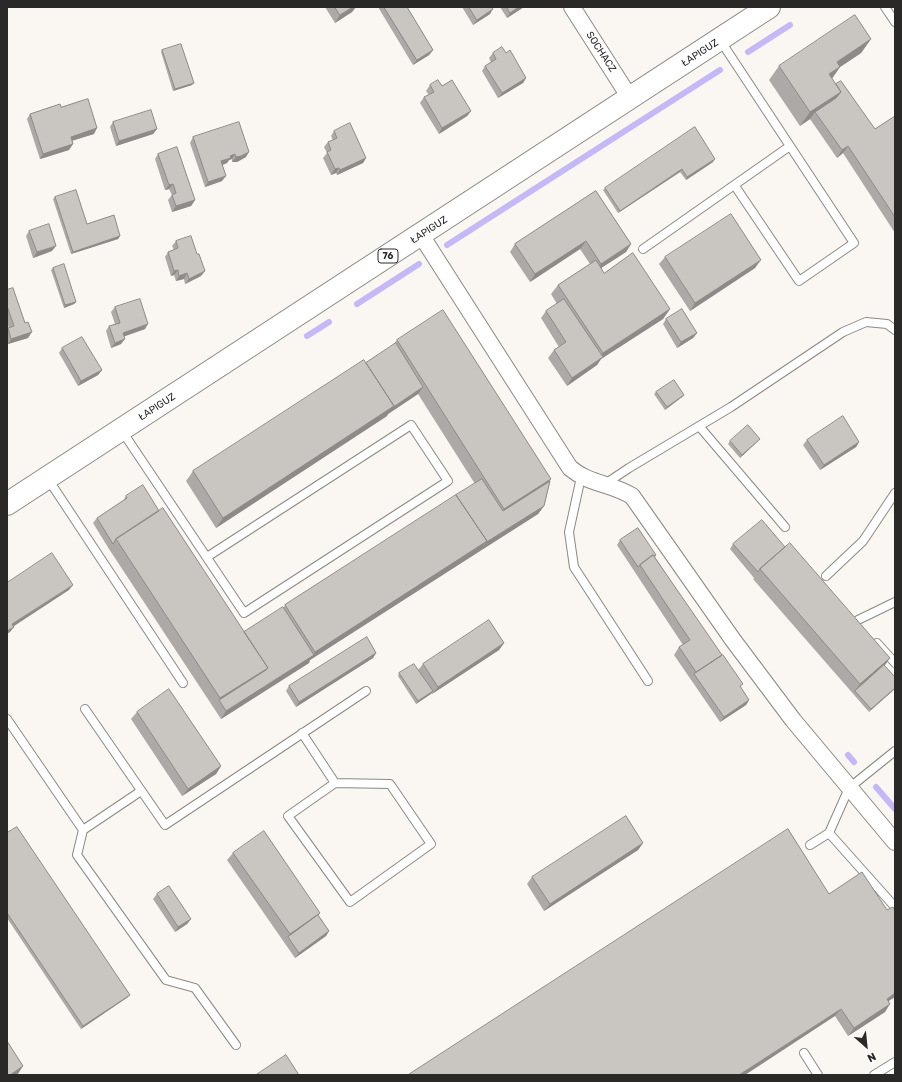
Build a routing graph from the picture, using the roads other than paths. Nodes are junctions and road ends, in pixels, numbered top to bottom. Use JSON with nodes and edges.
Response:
{"nodes":[{"id":1,"x":572,"y":7,"type":"edge"},
{"id":2,"x":769,"y":7,"type":"edge"},
{"id":3,"x":885,"y":7,"type":"edge"},
{"id":4,"x":895,"y":22,"type":"edge"},
{"id":5,"x":720,"y":40,"type":"junction"},
{"id":6,"x":630,"y":98,"type":"junction"},
{"id":7,"x":790,"y":146,"type":"junction"},
{"id":8,"x":735,"y":186,"type":"junction"},
{"id":9,"x":421,"y":235,"type":"junction"},
{"id":10,"x":643,"y":249,"type":"dead end"},
{"id":11,"x":895,"y":330,"type":"edge"},
{"id":12,"x":699,"y":426,"type":"junction"},
{"id":13,"x":121,"y":430,"type":"junction"},
{"id":14,"x":581,"y":477,"type":"junction"},
{"id":15,"x":48,"y":478,"type":"junction"},
{"id":16,"x":605,"y":484,"type":"junction"},
{"id":17,"x":895,"y":493,"type":"edge"},
{"id":18,"x":7,"y":504,"type":"edge"},
{"id":19,"x":785,"y":527,"type":"dead end"},
{"id":20,"x":207,"y":556,"type":"junction"},
{"id":21,"x":826,"y":576,"type":"dead end"},
{"id":22,"x":895,"y":602,"type":"edge"},
{"id":23,"x":858,"y":620,"type":"edge"},
{"id":24,"x":877,"y":643,"type":"edge"},
{"id":25,"x":895,"y":663,"type":"edge"},
{"id":26,"x":648,"y":681,"type":"dead end"},
{"id":27,"x":183,"y":684,"type":"dead end"},
{"id":28,"x":366,"y":691,"type":"dead end"},
{"id":29,"x":85,"y":709,"type":"dead end"},
{"id":30,"x":7,"y":718,"type":"edge"},
{"id":31,"x":302,"y":734,"type":"junction"},
{"id":32,"x":895,"y":751,"type":"edge"},
{"id":33,"x":336,"y":783,"type":"junction"},
{"id":34,"x":849,"y":788,"type":"junction"},
{"id":35,"x":141,"y":791,"type":"junction"},
{"id":36,"x":83,"y":830,"type":"junction"},
{"id":37,"x":829,"y":833,"type":"junction"},
{"id":38,"x":895,"y":842,"type":"edge"},
{"id":39,"x":810,"y":845,"type":"dead end"},
{"id":40,"x":895,"y":907,"type":"edge"},
{"id":41,"x":236,"y":1045,"type":"dead end"},
{"id":42,"x":804,"y":1053,"type":"dead end"},
{"id":43,"x":895,"y":1062,"type":"edge"},
{"id":44,"x":818,"y":1075,"type":"edge"},
{"id":45,"x":874,"y":1075,"type":"edge"}],
"edges":[{"from":1,"to":6,"type":"street","name":"SOCHACZ"},
{"from":2,"to":5,"type":"main road","name":"ŁAPIGUZ","number":"76"},
{"from":3,"to":4,"type":"lane"},
{"from":5,"to":6,"type":"main road","name":"ŁAPIGUZ","number":"76"},
{"from":5,"to":7,"type":"lane"},
{"from":6,"to":9,"type":"main road","name":"ŁAPIGUZ","number":"76"},
{"from":7,"to":8,"type":"lane"},
{"from":7,"to":8,"type":"lane"},
{"from":8,"to":10,"type":"lane"},
{"from":9,"to":13,"type":"main road","name":"ŁAPIGUZ","number":"76"},
{"from":9,"to":14,"type":"street"},
{"from":11,"to":12,"type":"lane"},
{"from":12,"to":16,"type":"lane"},
{"from":12,"to":19,"type":"lane"},
{"from":13,"to":15,"type":"main road","name":"ŁAPIGUZ","number":"76"},
{"from":13,"to":20,"type":"lane"},
{"from":14,"to":16,"type":"street"},
{"from":14,"to":26,"type":"lane"},
{"from":15,"to":18,"type":"main road","name":"ŁAPIGUZ","number":"76"},
{"from":15,"to":27,"type":"lane"},
{"from":16,"to":34,"type":"street"},
{"from":17,"to":21,"type":"lane"},
{"from":20,"to":20,"type":"lane"},
{"from":22,"to":23,"type":"lane"},
{"from":24,"to":25,"type":"lane"},
{"from":28,"to":31,"type":"lane"},
{"from":29,"to":35,"type":"lane"},
{"from":30,"to":36,"type":"lane"},
{"from":31,"to":33,"type":"lane"},
{"from":31,"to":35,"type":"lane"},
{"from":32,"to":34,"type":"lane"},
{"from":33,"to":33,"type":"lane"},
{"from":34,"to":37,"type":"lane"},
{"from":34,"to":38,"type":"street"},
{"from":35,"to":36,"type":"lane"},
{"from":36,"to":41,"type":"lane"},
{"from":37,"to":39,"type":"lane"},
{"from":37,"to":40,"type":"lane"},
{"from":42,"to":44,"type":"lane"},
{"from":43,"to":45,"type":"lane"}]}
